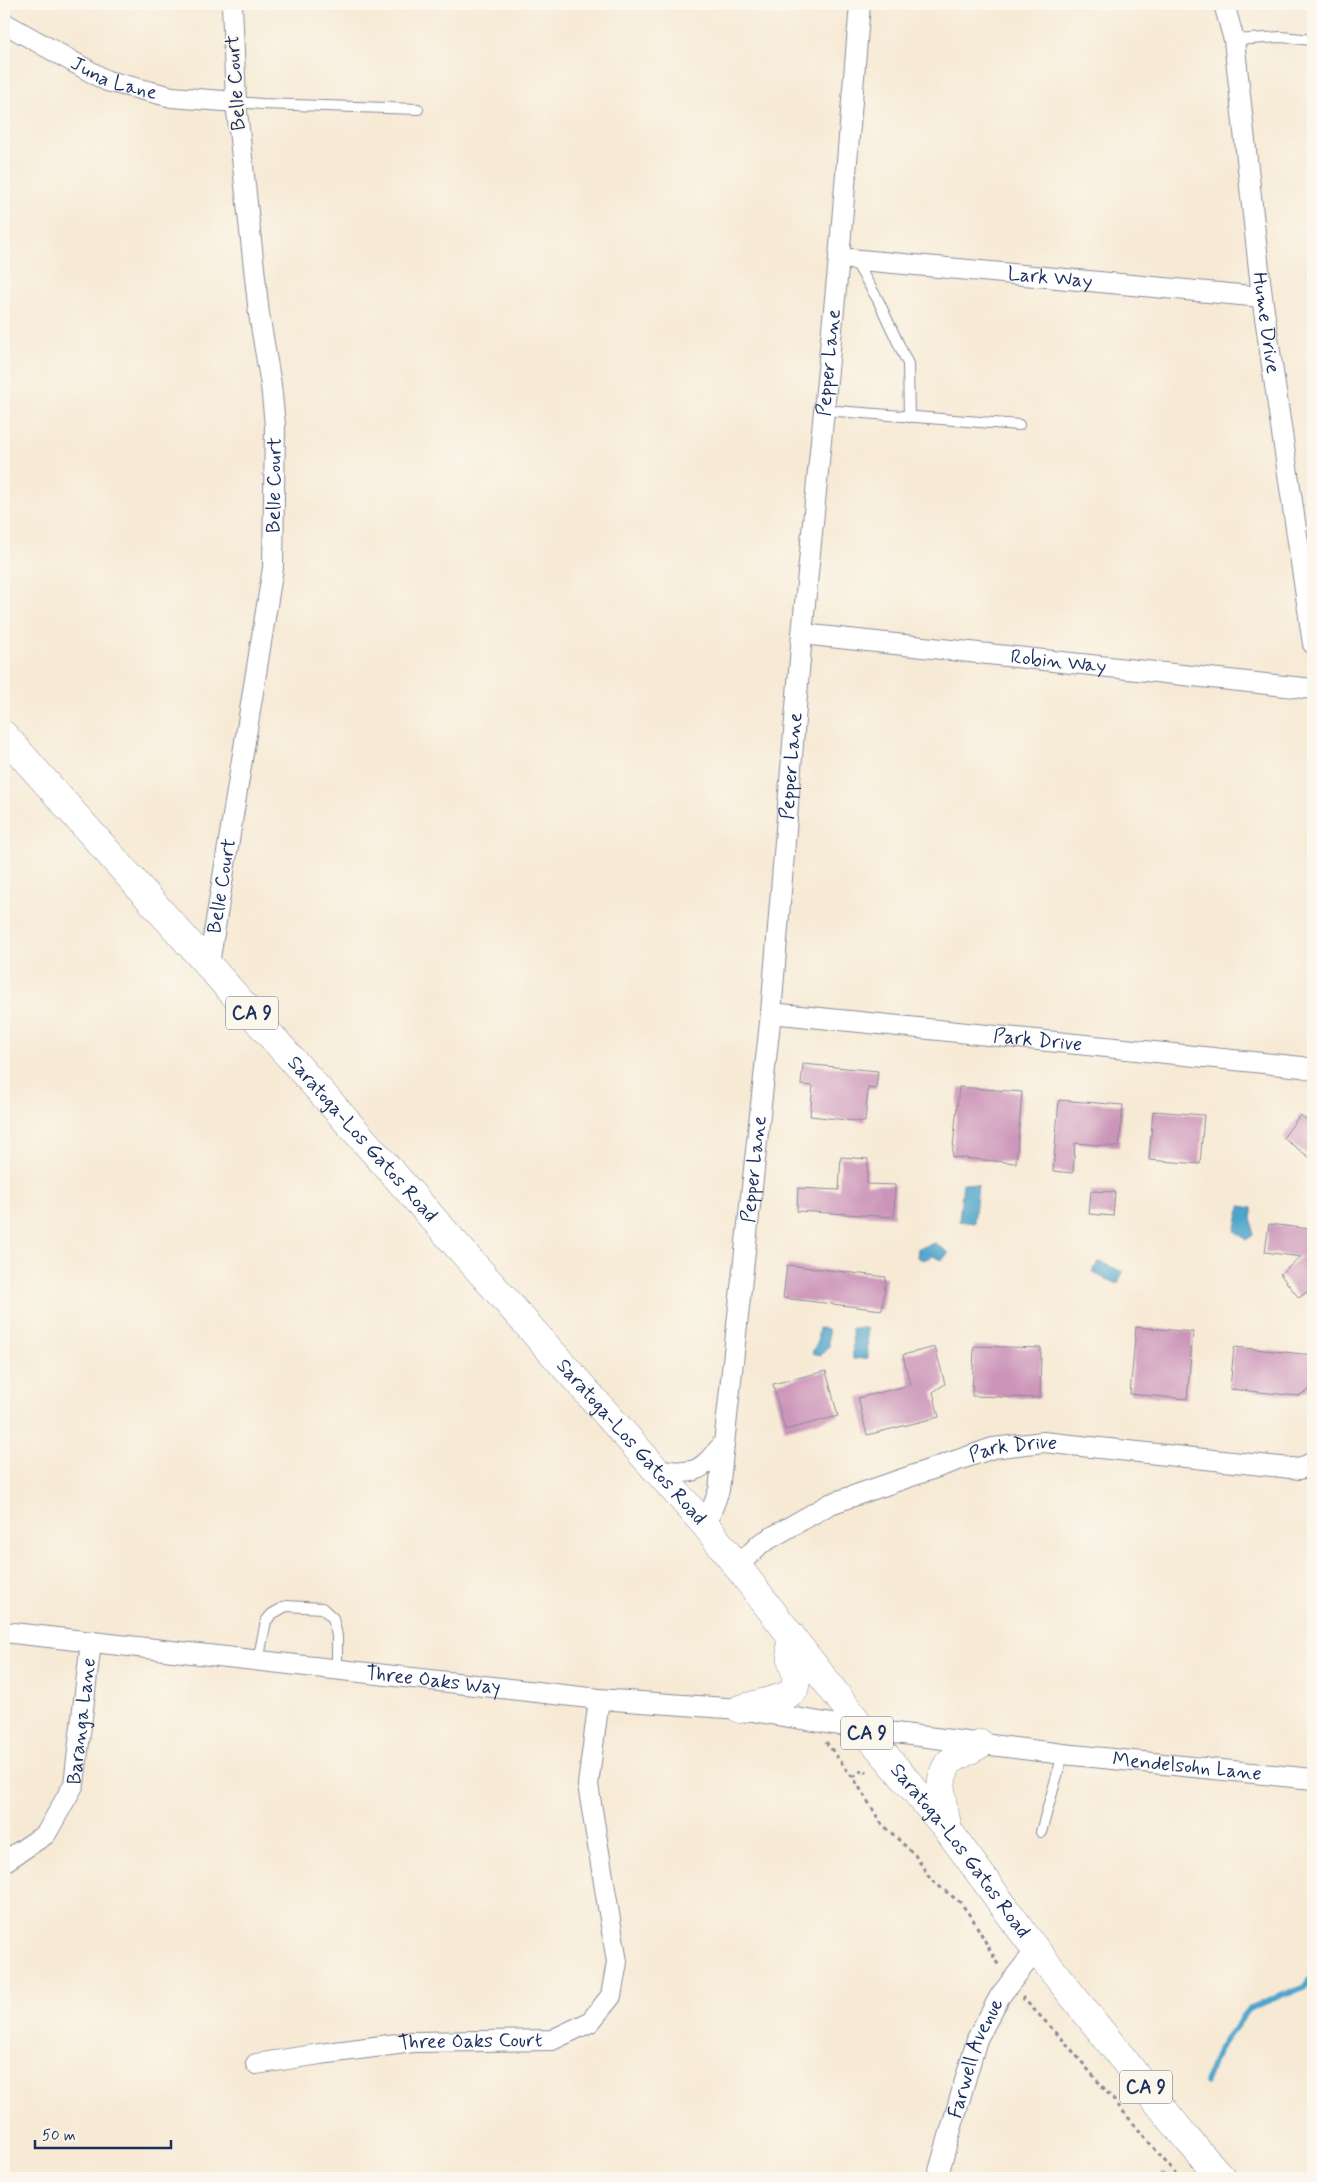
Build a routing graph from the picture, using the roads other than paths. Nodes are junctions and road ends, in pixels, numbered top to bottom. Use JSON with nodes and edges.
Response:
{"nodes":[{"id":1,"x":232,"y":4,"type":"edge"},
{"id":2,"x":860,"y":4,"type":"edge"},
{"id":3,"x":1224,"y":4,"type":"edge"},
{"id":4,"x":4,"y":22,"type":"edge"},
{"id":5,"x":1234,"y":40,"type":"junction"},
{"id":6,"x":1313,"y":40,"type":"edge"},
{"id":7,"x":236,"y":102,"type":"junction"},
{"id":8,"x":418,"y":110,"type":"dead end"},
{"id":9,"x":846,"y":259,"type":"junction"},
{"id":10,"x":1262,"y":297,"type":"junction"},
{"id":11,"x":824,"y":410,"type":"junction"},
{"id":12,"x":910,"y":417,"type":"junction"},
{"id":13,"x":1019,"y":426,"type":"dead end"},
{"id":14,"x":802,"y":634,"type":"junction"},
{"id":15,"x":1313,"y":644,"type":"edge"},
{"id":16,"x":1313,"y":689,"type":"edge"},
{"id":17,"x":4,"y":735,"type":"edge"},
{"id":18,"x":209,"y":964,"type":"junction"},
{"id":19,"x":771,"y":1013,"type":"junction"},
{"id":20,"x":1310,"y":1068,"type":"edge"},
{"id":21,"x":724,"y":1443,"type":"junction"},
{"id":22,"x":1313,"y":1462,"type":"edge"},
{"id":23,"x":656,"y":1469,"type":"junction"},
{"id":24,"x":706,"y":1526,"type":"junction"},
{"id":25,"x":738,"y":1566,"type":"junction"},
{"id":26,"x":4,"y":1632,"type":"edge"},
{"id":27,"x":790,"y":1633,"type":"junction"},
{"id":28,"x":91,"y":1642,"type":"junction"},
{"id":29,"x":258,"y":1661,"type":"junction"},
{"id":30,"x":337,"y":1670,"type":"junction"},
{"id":31,"x":599,"y":1698,"type":"junction"},
{"id":32,"x":740,"y":1709,"type":"junction"},
{"id":33,"x":863,"y":1729,"type":"junction"},
{"id":34,"x":981,"y":1744,"type":"junction"},
{"id":35,"x":1063,"y":1754,"type":"junction"},
{"id":36,"x":1313,"y":1779,"type":"edge"},
{"id":37,"x":948,"y":1830,"type":"junction"},
{"id":38,"x":1041,"y":1832,"type":"dead end"},
{"id":39,"x":4,"y":1862,"type":"edge"},
{"id":40,"x":1036,"y":1950,"type":"junction"},
{"id":41,"x":256,"y":2064,"type":"dead end"},
{"id":42,"x":938,"y":2178,"type":"edge"},
{"id":43,"x":1222,"y":2178,"type":"edge"}],
"edges":[{"from":1,"to":7,"type":"street","name":"Belle Court"},
{"from":2,"to":9,"type":"street","name":"Pepper Lane"},
{"from":3,"to":5,"type":"street","name":"Hume Drive"},
{"from":4,"to":7,"type":"street","name":"Juna Lane"},
{"from":5,"to":6,"type":"lane"},
{"from":5,"to":10,"type":"street","name":"Hume Drive"},
{"from":7,"to":8,"type":"lane"},
{"from":7,"to":18,"type":"street","name":"Belle Court"},
{"from":9,"to":10,"type":"street","name":"Lark Way"},
{"from":9,"to":11,"type":"street","name":"Pepper Lane"},
{"from":9,"to":12,"type":"lane"},
{"from":10,"to":15,"type":"street","name":"Hume Drive"},
{"from":11,"to":12,"type":"lane"},
{"from":11,"to":14,"type":"street","name":"Pepper Lane"},
{"from":12,"to":13,"type":"lane"},
{"from":14,"to":16,"type":"street","name":"Robin Way"},
{"from":14,"to":19,"type":"street","name":"Pepper Lane"},
{"from":17,"to":18,"type":"main road","name":"Saratoga-Los Gatos Road","number":"CA 9"},
{"from":18,"to":23,"type":"main road","name":"Saratoga-Los Gatos Road","number":"CA 9"},
{"from":19,"to":20,"type":"street","name":"Park Drive"},
{"from":19,"to":21,"type":"street","name":"Pepper Lane"},
{"from":21,"to":23,"type":"street"},
{"from":21,"to":24,"type":"street","name":"Pepper Lane"},
{"from":22,"to":25,"type":"street","name":"Park Drive"},
{"from":23,"to":24,"type":"main road","name":"Saratoga-Los Gatos Road","number":"CA 9"},
{"from":24,"to":25,"type":"main road","name":"Saratoga-Los Gatos Road","number":"CA 9"},
{"from":25,"to":27,"type":"main road","name":"Saratoga-Los Gatos Road","number":"CA 9"},
{"from":26,"to":28,"type":"street","name":"Three Oaks Way"},
{"from":27,"to":32,"type":"main road"},
{"from":27,"to":33,"type":"main road","name":"Saratoga-Los Gatos Road","number":"CA 9"},
{"from":28,"to":29,"type":"street","name":"Three Oaks Way"},
{"from":28,"to":39,"type":"street","name":"Baranga Lane"},
{"from":29,"to":30,"type":"street","name":"Three Oaks Way"},
{"from":29,"to":30,"type":"lane"},
{"from":30,"to":31,"type":"street","name":"Three Oaks Way"},
{"from":31,"to":32,"type":"street","name":"Three Oaks Way"},
{"from":31,"to":41,"type":"street","name":"Three Oaks Court"},
{"from":32,"to":33,"type":"street","name":"Three Oaks Way"},
{"from":33,"to":34,"type":"street","name":"Mendelsohn Lane"},
{"from":33,"to":37,"type":"main road","name":"Saratoga-Los Gatos Road","number":"CA 9"},
{"from":34,"to":35,"type":"street","name":"Mendelsohn Lane"},
{"from":34,"to":37,"type":"main road"},
{"from":35,"to":36,"type":"street","name":"Mendelsohn Lane"},
{"from":35,"to":38,"type":"lane"},
{"from":37,"to":40,"type":"main road","name":"Saratoga-Los Gatos Road","number":"CA 9"},
{"from":40,"to":42,"type":"street","name":"Farwell Avenue"},
{"from":40,"to":43,"type":"main road","name":"Saratoga-Los Gatos Road","number":"CA 9"}]}
